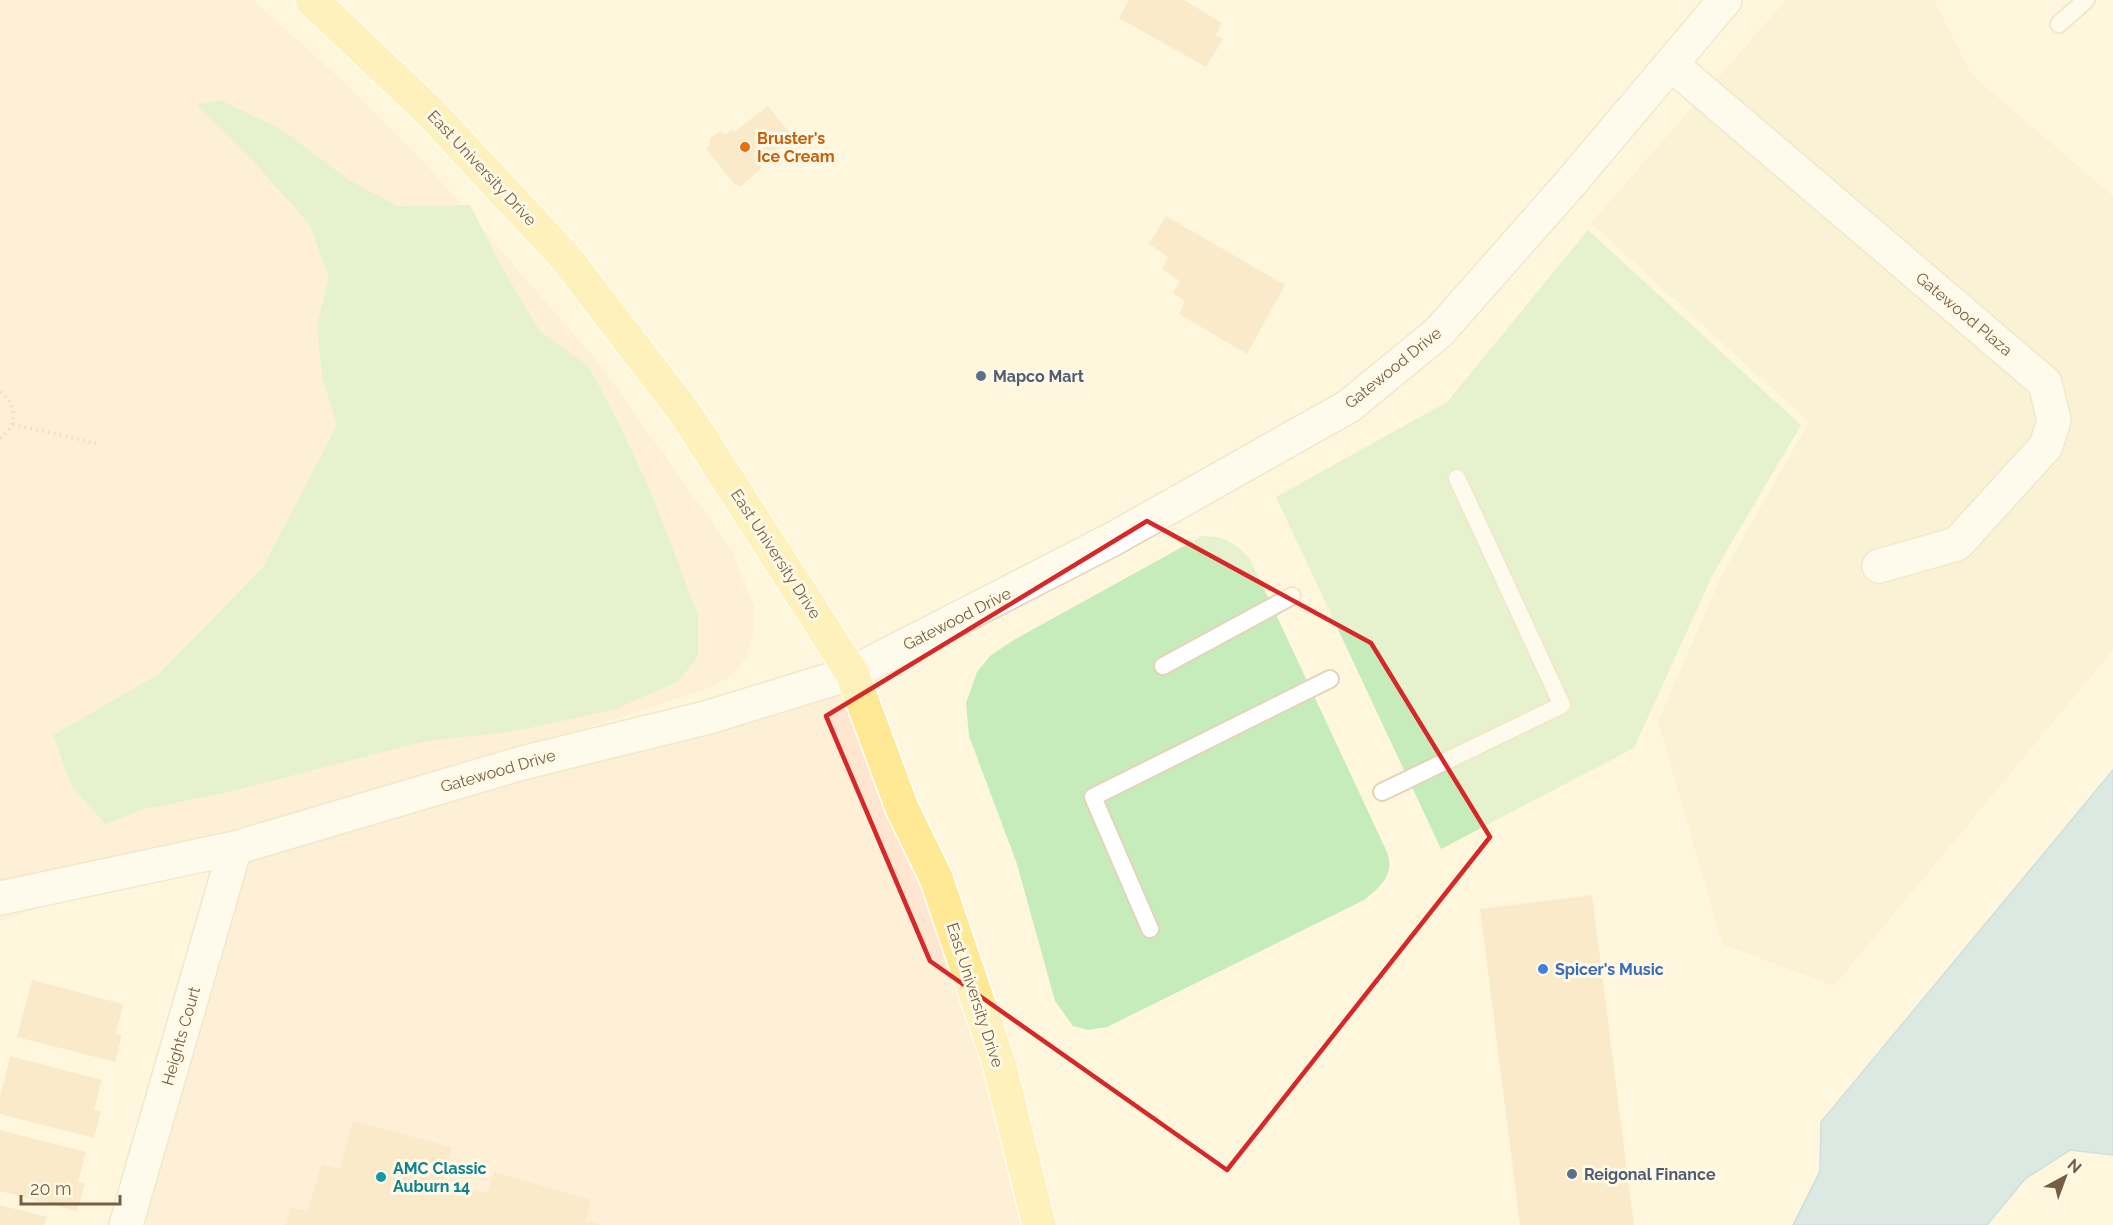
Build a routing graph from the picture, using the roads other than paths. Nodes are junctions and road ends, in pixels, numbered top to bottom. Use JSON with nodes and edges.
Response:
{"nodes":[{"id":1,"x":312,"y":0,"type":"edge"},
{"id":2,"x":1725,"y":0,"type":"edge"},
{"id":3,"x":2086,"y":0,"type":"edge"},
{"id":4,"x":2059,"y":24,"type":"dead end"},
{"id":5,"x":1671,"y":64,"type":"junction"},
{"id":6,"x":1457,"y":478,"type":"dead end"},
{"id":7,"x":1879,"y":566,"type":"dead end"},
{"id":8,"x":1292,"y":596,"type":"dead end"},
{"id":9,"x":1163,"y":666,"type":"dead end"},
{"id":10,"x":852,"y":673,"type":"junction"},
{"id":11,"x":1330,"y":679,"type":"dead end"},
{"id":12,"x":1382,"y":792,"type":"dead end"},
{"id":13,"x":235,"y":848,"type":"junction"},
{"id":14,"x":0,"y":898,"type":"edge"},
{"id":15,"x":1150,"y":929,"type":"dead end"},
{"id":16,"x":126,"y":1225,"type":"edge"},
{"id":17,"x":1039,"y":1225,"type":"edge"}],
"edges":[{"from":1,"to":10,"type":"main road","name":"East University Drive"},
{"from":2,"to":5,"type":"street","name":"Gatewood Drive"},
{"from":3,"to":4,"type":"lane"},
{"from":5,"to":7,"type":"street","name":"Gatewood Plaza"},
{"from":5,"to":10,"type":"street","name":"Gatewood Drive"},
{"from":6,"to":12,"type":"lane"},
{"from":8,"to":9,"type":"lane"},
{"from":10,"to":13,"type":"street","name":"Gatewood Drive"},
{"from":10,"to":17,"type":"main road","name":"East University Drive"},
{"from":11,"to":15,"type":"lane"},
{"from":13,"to":14,"type":"street","name":"Gatewood Drive"},
{"from":13,"to":16,"type":"street","name":"Heights Court"}]}
